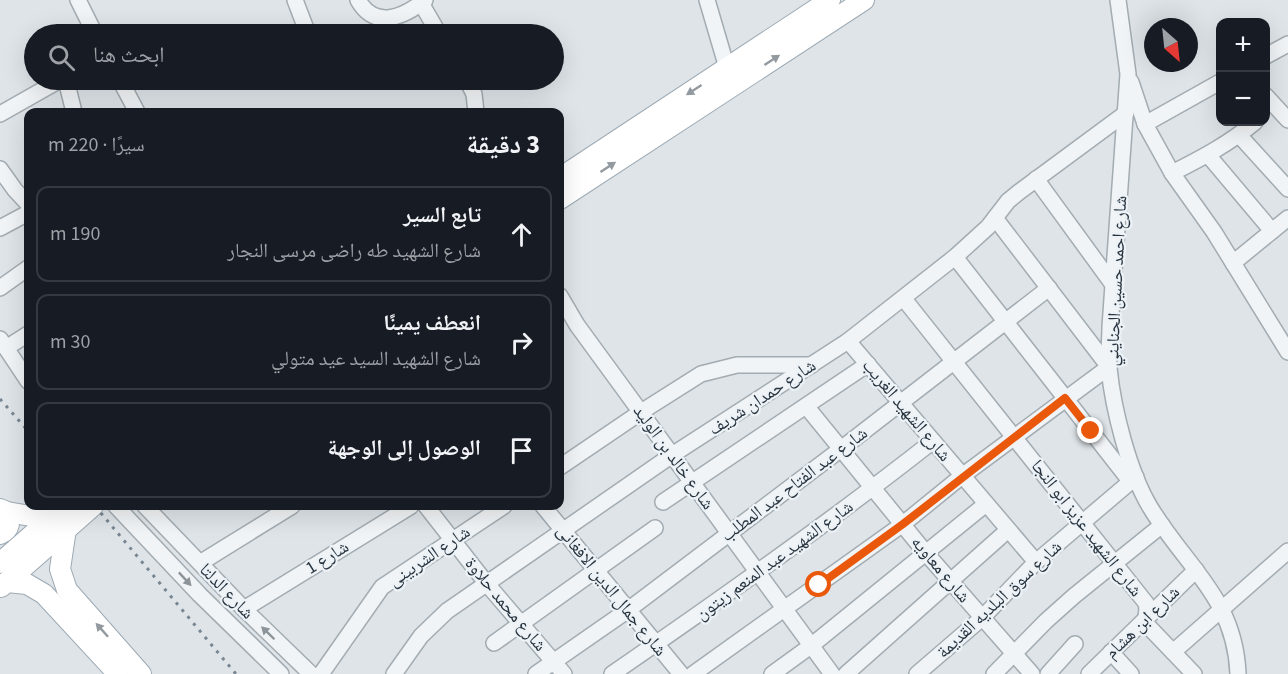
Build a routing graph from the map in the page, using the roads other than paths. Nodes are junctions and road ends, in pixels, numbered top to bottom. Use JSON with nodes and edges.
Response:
{"nodes":[{"id":1,"x":78,"y":0,"type":"edge"},
{"id":2,"x":295,"y":0,"type":"edge"},
{"id":3,"x":358,"y":0,"type":"edge"},
{"id":4,"x":707,"y":0,"type":"edge"},
{"id":5,"x":830,"y":0,"type":"edge"},
{"id":6,"x":864,"y":0,"type":"edge"},
{"id":7,"x":1118,"y":0,"type":"edge"},
{"id":8,"x":423,"y":4,"type":"edge"},
{"id":9,"x":90,"y":24,"type":"edge"},
{"id":10,"x":304,"y":24,"type":"edge"},
{"id":11,"x":434,"y":24,"type":"edge"},
{"id":12,"x":1288,"y":44,"type":"edge"},
{"id":13,"x":1270,"y":54,"type":"edge"},
{"id":14,"x":727,"y":68,"type":"junction"},
{"id":15,"x":1128,"y":74,"type":"junction"},
{"id":16,"x":1216,"y":85,"type":"edge"},
{"id":17,"x":42,"y":90,"type":"edge"},
{"id":18,"x":68,"y":90,"type":"edge"},
{"id":19,"x":125,"y":90,"type":"edge"},
{"id":20,"x":472,"y":90,"type":"edge"},
{"id":21,"x":1270,"y":106,"type":"edge"},
{"id":22,"x":73,"y":108,"type":"edge"},
{"id":23,"x":135,"y":108,"type":"edge"},
{"id":24,"x":476,"y":108,"type":"edge"},
{"id":25,"x":1126,"y":113,"type":"junction"},
{"id":26,"x":0,"y":114,"type":"edge"},
{"id":27,"x":1288,"y":120,"type":"edge"},
{"id":28,"x":1145,"y":124,"type":"junction"},
{"id":29,"x":1250,"y":126,"type":"edge"},
{"id":30,"x":1239,"y":135,"type":"junction"},
{"id":31,"x":1208,"y":155,"type":"junction"},
{"id":32,"x":0,"y":169,"type":"edge"},
{"id":33,"x":1172,"y":173,"type":"junction"},
{"id":34,"x":564,"y":175,"type":"edge"},
{"id":35,"x":1036,"y":179,"type":"junction"},
{"id":36,"x":1288,"y":189,"type":"edge"},
{"id":37,"x":564,"y":196,"type":"edge"},
{"id":38,"x":24,"y":200,"type":"edge"},
{"id":39,"x":24,"y":215,"type":"edge"},
{"id":40,"x":995,"y":218,"type":"junction"},
{"id":41,"x":1288,"y":218,"type":"edge"},
{"id":42,"x":0,"y":228,"type":"edge"},
{"id":43,"x":1272,"y":231,"type":"junction"},
{"id":44,"x":956,"y":258,"type":"junction"},
{"id":45,"x":1233,"y":263,"type":"junction"},
{"id":46,"x":24,"y":271,"type":"edge"},
{"id":47,"x":1114,"y":286,"type":"junction"},
{"id":48,"x":0,"y":288,"type":"edge"},
{"id":49,"x":1049,"y":288,"type":"junction"},
{"id":50,"x":904,"y":298,"type":"junction"},
{"id":51,"x":564,"y":304,"type":"edge"},
{"id":52,"x":1005,"y":321,"type":"junction"},
{"id":53,"x":24,"y":335,"type":"edge"},
{"id":54,"x":848,"y":341,"type":"junction"},
{"id":55,"x":3,"y":344,"type":"edge"},
{"id":56,"x":1288,"y":352,"type":"edge"},
{"id":57,"x":953,"y":360,"type":"junction"},
{"id":58,"x":868,"y":364,"type":"junction"},
{"id":59,"x":812,"y":365,"type":"junction"},
{"id":60,"x":1109,"y":367,"type":"junction"},
{"id":61,"x":24,"y":375,"type":"edge"},
{"id":62,"x":1065,"y":398,"type":"junction"},
{"id":63,"x":900,"y":402,"type":"junction"},
{"id":64,"x":806,"y":406,"type":"junction"},
{"id":65,"x":641,"y":412,"type":"junction"},
{"id":66,"x":1014,"y":437,"type":"junction"},
{"id":67,"x":933,"y":441,"type":"junction"},
{"id":68,"x":841,"y":449,"type":"junction"},
{"id":69,"x":672,"y":455,"type":"junction"},
{"id":70,"x":564,"y":464,"type":"edge"},
{"id":71,"x":962,"y":476,"type":"junction"},
{"id":72,"x":1133,"y":479,"type":"junction"},
{"id":73,"x":692,"y":483,"type":"junction"},
{"id":74,"x":873,"y":489,"type":"junction"},
{"id":75,"x":663,"y":502,"type":"dead end"},
{"id":76,"x":986,"y":504,"type":"junction"},
{"id":77,"x":4,"y":510,"type":"edge"},
{"id":78,"x":60,"y":510,"type":"edge"},
{"id":79,"x":88,"y":510,"type":"edge"},
{"id":80,"x":120,"y":510,"type":"edge"},
{"id":81,"x":150,"y":510,"type":"edge"},
{"id":82,"x":286,"y":510,"type":"edge"},
{"id":83,"x":405,"y":510,"type":"edge"},
{"id":84,"x":429,"y":510,"type":"edge"},
{"id":85,"x":498,"y":510,"type":"edge"},
{"id":86,"x":546,"y":510,"type":"edge"},
{"id":87,"x":48,"y":519,"type":"junction"},
{"id":88,"x":1082,"y":523,"type":"junction"},
{"id":89,"x":903,"y":524,"type":"junction"},
{"id":90,"x":1162,"y":525,"type":"junction"},
{"id":91,"x":655,"y":528,"type":"dead end"},
{"id":92,"x":66,"y":529,"type":"junction"},
{"id":93,"x":563,"y":530,"type":"junction"},
{"id":94,"x":1008,"y":530,"type":"junction"},
{"id":95,"x":0,"y":534,"type":"edge"},
{"id":96,"x":730,"y":534,"type":"junction"},
{"id":97,"x":453,"y":540,"type":"junction"},
{"id":98,"x":178,"y":541,"type":"junction"},
{"id":99,"x":1288,"y":551,"type":"edge"},
{"id":100,"x":925,"y":552,"type":"junction"},
{"id":101,"x":3,"y":554,"type":"edge"},
{"id":102,"x":164,"y":556,"type":"junction"},
{"id":103,"x":1036,"y":562,"type":"junction"},
{"id":104,"x":200,"y":563,"type":"junction"},
{"id":105,"x":1114,"y":563,"type":"junction"},
{"id":106,"x":596,"y":570,"type":"junction"},
{"id":107,"x":1196,"y":570,"type":"junction"},
{"id":108,"x":759,"y":572,"type":"junction"},
{"id":109,"x":62,"y":577,"type":"junction"},
{"id":110,"x":950,"y":581,"type":"junction"},
{"id":111,"x":487,"y":584,"type":"junction"},
{"id":112,"x":3,"y":585,"type":"edge"},
{"id":113,"x":44,"y":594,"type":"junction"},
{"id":114,"x":244,"y":609,"type":"junction"},
{"id":115,"x":785,"y":609,"type":"junction"},
{"id":116,"x":1223,"y":609,"type":"junction"},
{"id":117,"x":628,"y":610,"type":"junction"},
{"id":118,"x":1146,"y":617,"type":"junction"},
{"id":119,"x":982,"y":618,"type":"junction"},
{"id":120,"x":521,"y":624,"type":"junction"},
{"id":121,"x":494,"y":643,"type":"dead end"},
{"id":122,"x":656,"y":644,"type":"junction"},
{"id":123,"x":1075,"y":644,"type":"dead end"},
{"id":124,"x":812,"y":645,"type":"junction"},
{"id":125,"x":1111,"y":652,"type":"junction"},
{"id":126,"x":1173,"y":652,"type":"junction"},
{"id":127,"x":1014,"y":654,"type":"junction"},
{"id":128,"x":553,"y":660,"type":"junction"},
{"id":129,"x":118,"y":674,"type":"edge"},
{"id":130,"x":141,"y":674,"type":"edge"},
{"id":131,"x":281,"y":674,"type":"edge"},
{"id":132,"x":310,"y":674,"type":"edge"},
{"id":133,"x":321,"y":674,"type":"edge"},
{"id":134,"x":394,"y":674,"type":"edge"},
{"id":135,"x":536,"y":674,"type":"edge"},
{"id":136,"x":564,"y":674,"type":"edge"},
{"id":137,"x":612,"y":674,"type":"edge"},
{"id":138,"x":681,"y":674,"type":"edge"},
{"id":139,"x":693,"y":674,"type":"edge"},
{"id":140,"x":772,"y":674,"type":"edge"},
{"id":141,"x":832,"y":674,"type":"edge"},
{"id":142,"x":846,"y":674,"type":"edge"},
{"id":143,"x":917,"y":674,"type":"edge"},
{"id":144,"x":994,"y":674,"type":"edge"},
{"id":145,"x":1032,"y":674,"type":"edge"},
{"id":146,"x":1048,"y":674,"type":"edge"},
{"id":147,"x":1089,"y":674,"type":"edge"},
{"id":148,"x":1131,"y":674,"type":"edge"},
{"id":149,"x":1194,"y":674,"type":"edge"},
{"id":150,"x":1238,"y":674,"type":"edge"}],
"edges":[{"from":1,"to":9,"type":"street"},
{"from":2,"to":10,"type":"street"},
{"from":3,"to":8,"type":"street"},
{"from":4,"to":14,"type":"street"},
{"from":5,"to":14,"type":"main road"},
{"from":37,"to":6,"type":"main road","one_way":true},
{"from":7,"to":15,"type":"street","name":"شارع احمد حسين الجنايني"},
{"from":8,"to":11,"type":"street"},
{"from":12,"to":13,"type":"street"},
{"from":14,"to":34,"type":"main road","one_way":true},
{"from":15,"to":25,"type":"street","name":"شارع احمد حسين الجنايني"},
{"from":15,"to":28,"type":"street"},
{"from":16,"to":28,"type":"street"},
{"from":17,"to":26,"type":"street"},
{"from":18,"to":22,"type":"street"},
{"from":19,"to":23,"type":"street"},
{"from":20,"to":24,"type":"street"},
{"from":21,"to":27,"type":"street"},
{"from":25,"to":35,"type":"street","name":"شارع حمدان شريف"},
{"from":25,"to":47,"type":"street","name":"شارع احمد حسين الجنايني"},
{"from":28,"to":33,"type":"street"},
{"from":29,"to":30,"type":"street"},
{"from":30,"to":31,"type":"street"},
{"from":30,"to":36,"type":"street"},
{"from":31,"to":33,"type":"street"},
{"from":31,"to":43,"type":"street"},
{"from":32,"to":38,"type":"street"},
{"from":33,"to":45,"type":"street"},
{"from":35,"to":40,"type":"street","name":"شارع حمدان شريف"},
{"from":35,"to":47,"type":"street"},
{"from":39,"to":42,"type":"street"},
{"from":40,"to":44,"type":"street","name":"شارع حمدان شريف"},
{"from":40,"to":49,"type":"street"},
{"from":41,"to":43,"type":"street"},
{"from":43,"to":45,"type":"street"},
{"from":44,"to":50,"type":"street","name":"شارع حمدان شريف"},
{"from":44,"to":52,"type":"street"},
{"from":45,"to":56,"type":"street"},
{"from":46,"to":48,"type":"street"},
{"from":47,"to":60,"type":"street","name":"شارع احمد حسين الجنايني"},
{"from":49,"to":52,"type":"street","name":"شارع عبد الفتاح عبد المطلب"},
{"from":49,"to":60,"type":"street"},
{"from":50,"to":54,"type":"street","name":"شارع حمدان شريف"},
{"from":50,"to":57,"type":"street","name":"شارع الشهيد عزيز ابو النجا"},
{"from":51,"to":65,"type":"street","name":"شارع خالد بن الوليد"},
{"from":52,"to":57,"type":"street","name":"شارع عبد الفتاح عبد المطلب"},
{"from":52,"to":62,"type":"street"},
{"from":53,"to":55,"type":"street"},
{"from":54,"to":58,"type":"street","name":"شارع الشهيد الغريب"},
{"from":54,"to":59,"type":"street","name":"شارع حمدان شريف"},
{"from":55,"to":61,"type":"street"},
{"from":57,"to":63,"type":"street","name":"شارع عبد الفتاح عبد المطلب"},
{"from":57,"to":66,"type":"street","name":"شارع الشهيد عزيز ابو النجا"},
{"from":58,"to":63,"type":"street","name":"شارع الشهيد الغريب"},
{"from":58,"to":64,"type":"street"},
{"from":59,"to":65,"type":"street"},
{"from":59,"to":69,"type":"street","name":"شارع حمدان شريف"},
{"from":60,"to":62,"type":"street"},
{"from":60,"to":72,"type":"street","name":"شارع احمد حسين الجنايني"},
{"from":62,"to":66,"type":"street"},
{"from":62,"to":72,"type":"street"},
{"from":63,"to":67,"type":"street","name":"شارع الشهيد الغريب"},
{"from":63,"to":68,"type":"street","name":"شارع عبد الفتاح عبد المطلب"},
{"from":64,"to":68,"type":"street","name":"شارع معاويه"},
{"from":64,"to":73,"type":"street"},
{"from":65,"to":69,"type":"street","name":"شارع خالد بن الوليد"},
{"from":65,"to":70,"type":"street"},
{"from":66,"to":71,"type":"street"},
{"from":66,"to":88,"type":"street","name":"شارع الشهيد عزيز ابو النجا"},
{"from":67,"to":71,"type":"street","name":"شارع الشهيد الغريب"},
{"from":67,"to":74,"type":"street","name":"شارع الشهيد عبد المنعم زيتون"},
{"from":68,"to":74,"type":"street","name":"شارع معاويه"},
{"from":68,"to":96,"type":"street","name":"شارع عبد الفتاح عبد المطلب"},
{"from":69,"to":73,"type":"street","name":"شارع خالد بن الوليد"},
{"from":69,"to":93,"type":"street","name":"شارع حمدان شريف"},
{"from":71,"to":76,"type":"street","name":"شارع الشهيد الغريب"},
{"from":71,"to":89,"type":"street"},
{"from":72,"to":88,"type":"street","name":"شارع سوق البلديه القديمة"},
{"from":72,"to":90,"type":"street","name":"شارع احمد حسين الجنايني"},
{"from":73,"to":75,"type":"street"},
{"from":73,"to":96,"type":"street","name":"شارع خالد بن الوليد"},
{"from":74,"to":89,"type":"street","name":"شارع معاويه"},
{"from":74,"to":108,"type":"street","name":"شارع الشهيد عبد المنعم زيتون"},
{"from":76,"to":94,"type":"street","name":"شارع الشهيد الغريب"},
{"from":76,"to":100,"type":"street"},
{"from":77,"to":87,"type":"main road"},
{"from":77,"to":95,"type":"main road"},
{"from":78,"to":87,"type":"main road"},
{"from":79,"to":92,"type":"main road"},
{"from":80,"to":102,"type":"street","name":"شارع الدلتا"},
{"from":81,"to":98,"type":"street","name":"شارع الدلتا"},
{"from":82,"to":104,"type":"street"},
{"from":83,"to":114,"type":"street","name":"شارع 1"},
{"from":84,"to":97,"type":"street","name":"شارع محمد حلاوة"},
{"from":85,"to":97,"type":"street","name":"شارع الشربينى"},
{"from":86,"to":93,"type":"street","name":"شارع جمال الدين الافغانى"},
{"from":87,"to":101,"type":"main road"},
{"from":88,"to":103,"type":"street","name":"شارع سوق البلديه القديمة"},
{"from":88,"to":105,"type":"street","name":"شارع الشهيد عزيز ابو النجا"},
{"from":89,"to":100,"type":"street","name":"شارع معاويه"},
{"from":89,"to":115,"type":"street"},
{"from":90,"to":105,"type":"street"},
{"from":90,"to":107,"type":"street","name":"شارع احمد حسين الجنايني"},
{"from":91,"to":106,"type":"street"},
{"from":92,"to":109,"type":"main road"},
{"from":92,"to":112,"type":"main road"},
{"from":93,"to":106,"type":"street","name":"شارع جمال الدين الافغانى"},
{"from":93,"to":111,"type":"street","name":"شارع حمدان شريف"},
{"from":94,"to":103,"type":"street","name":"شارع الشهيد الغريب"},
{"from":94,"to":110,"type":"street"},
{"from":96,"to":108,"type":"street","name":"شارع خالد بن الوليد"},
{"from":96,"to":117,"type":"street","name":"شارع عبد الفتاح عبد المطلب"},
{"from":97,"to":111,"type":"street","name":"شارع محمد حلاوة"},
{"from":97,"to":133,"type":"street","name":"شارع الشربينى"},
{"from":98,"to":102,"type":"street"},
{"from":98,"to":104,"type":"street","name":"شارع الدلتا"},
{"from":99,"to":116,"type":"street"},
{"from":100,"to":110,"type":"street","name":"شارع معاويه"},
{"from":100,"to":124,"type":"street"},
{"from":102,"to":131,"type":"street","name":"شارع الدلتا","one_way":true},
{"from":103,"to":119,"type":"street","name":"شارع سوق البلديه القديمة"},
{"from":104,"to":114,"type":"street","name":"شارع الدلتا"},
{"from":105,"to":118,"type":"street","name":"شارع الشهيد عزيز ابو النجا"},
{"from":105,"to":127,"type":"street"},
{"from":106,"to":117,"type":"street","name":"شارع جمال الدين الافغانى"},
{"from":106,"to":120,"type":"street"},
{"from":107,"to":116,"type":"street","name":"شارع احمد حسين الجنايني"},
{"from":107,"to":118,"type":"street","name":"شارع ابن هشام"},
{"from":108,"to":115,"type":"street","name":"شارع خالد بن الوليد"},
{"from":108,"to":122,"type":"street","name":"شارع الشهيد عبد المنعم زيتون"},
{"from":109,"to":113,"type":"main road"},
{"from":130,"to":109,"type":"main road","one_way":true},
{"from":110,"to":119,"type":"street","name":"شارع معاويه"},
{"from":110,"to":142,"type":"street"},
{"from":111,"to":120,"type":"street","name":"شارع محمد حلاوة"},
{"from":111,"to":134,"type":"street","name":"شارع حمدان شريف"},
{"from":112,"to":113,"type":"main road"},
{"from":113,"to":129,"type":"main road"},
{"from":132,"to":114,"type":"street","name":"شارع الدلتا","one_way":true},
{"from":115,"to":124,"type":"street","name":"شارع خالد بن الوليد"},
{"from":115,"to":139,"type":"street"},
{"from":116,"to":126,"type":"street"},
{"from":116,"to":150,"type":"street","name":"شارع احمد حسين الجنايني"},
{"from":117,"to":122,"type":"street","name":"شارع جمال الدين الافغانى"},
{"from":117,"to":128,"type":"street","name":"شارع عبد الفتاح عبد المطلب"},
{"from":118,"to":125,"type":"street","name":"شارع ابن هشام"},
{"from":118,"to":126,"type":"street","name":"شارع الشهيد عزيز ابو النجا"},
{"from":119,"to":127,"type":"street","name":"شارع معاويه"},
{"from":119,"to":143,"type":"street","name":"شارع سوق البلديه القديمة"},
{"from":120,"to":121,"type":"street"},
{"from":120,"to":128,"type":"street","name":"شارع محمد حلاوة"},
{"from":122,"to":137,"type":"street","name":"شارع الشهيد عبد المنعم زيتون"},
{"from":122,"to":138,"type":"street","name":"شارع جمال الدين الافغانى"},
{"from":123,"to":146,"type":"street"},
{"from":124,"to":140,"type":"street"},
{"from":124,"to":141,"type":"street","name":"شارع خالد بن الوليد"},
{"from":125,"to":147,"type":"street","name":"شارع ابن هشام"},
{"from":125,"to":148,"type":"street"},
{"from":126,"to":149,"type":"street","name":"شارع الشهيد عزيز ابو النجا"},
{"from":127,"to":144,"type":"street"},
{"from":127,"to":145,"type":"street","name":"شارع معاويه"},
{"from":128,"to":135,"type":"street","name":"شارع عبد الفتاح عبد المطلب"},
{"from":128,"to":136,"type":"street","name":"شارع محمد حلاوة"}]}
